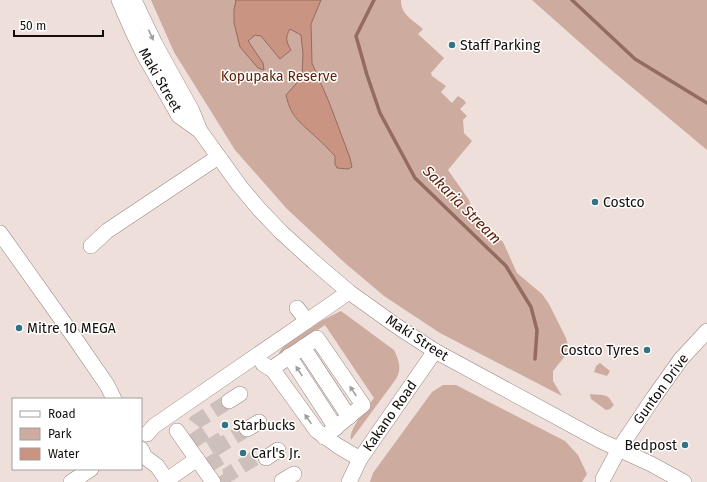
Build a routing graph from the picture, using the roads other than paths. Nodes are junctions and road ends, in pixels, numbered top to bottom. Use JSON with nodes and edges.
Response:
{"nodes":[{"id":1,"x":119,"y":0,"type":"edge"},
{"id":2,"x":134,"y":0,"type":"edge"},
{"id":3,"x":200,"y":131,"type":"junction"},
{"id":4,"x":218,"y":156,"type":"junction"},
{"id":5,"x":0,"y":233,"type":"edge"},
{"id":6,"x":91,"y":246,"type":"dead end"},
{"id":7,"x":349,"y":292,"type":"junction"},
{"id":8,"x":296,"y":308,"type":"dead end"},
{"id":9,"x":307,"y":321,"type":"junction"},
{"id":10,"x":707,"y":331,"type":"edge"},
{"id":11,"x":435,"y":351,"type":"junction"},
{"id":12,"x":290,"y":356,"type":"junction"},
{"id":13,"x":254,"y":358,"type":"junction"},
{"id":14,"x":271,"y":369,"type":"junction"},
{"id":15,"x":113,"y":398,"type":"edge"},
{"id":16,"x":144,"y":431,"type":"edge"},
{"id":17,"x":177,"y":431,"type":"dead end"},
{"id":18,"x":330,"y":432,"type":"junction"},
{"id":19,"x":142,"y":448,"type":"edge"},
{"id":20,"x":619,"y":449,"type":"junction"},
{"id":21,"x":142,"y":451,"type":"edge"},
{"id":22,"x":360,"y":458,"type":"junction"},
{"id":23,"x":196,"y":459,"type":"junction"},
{"id":24,"x":89,"y":470,"type":"edge"},
{"id":25,"x":603,"y":479,"type":"dead end"},
{"id":26,"x":167,"y":481,"type":"edge"},
{"id":27,"x":71,"y":482,"type":"edge"},
{"id":28,"x":213,"y":482,"type":"edge"},
{"id":29,"x":349,"y":482,"type":"edge"},
{"id":30,"x":684,"y":482,"type":"edge"}],
"edges":[{"from":1,"to":3,"type":"street","name":"Maki Street"},
{"from":2,"to":3,"type":"street","name":"Maki Street","one_way":true},
{"from":3,"to":4,"type":"street","name":"Maki Street"},
{"from":4,"to":6,"type":"street"},
{"from":4,"to":7,"type":"street","name":"Maki Street"},
{"from":5,"to":15,"type":"street"},
{"from":7,"to":9,"type":"street"},
{"from":7,"to":11,"type":"street","name":"Maki Street"},
{"from":8,"to":9,"type":"street"},
{"from":9,"to":13,"type":"street"},
{"from":10,"to":20,"type":"street","name":"Gunton Drive"},
{"from":11,"to":20,"type":"street","name":"Maki Street"},
{"from":11,"to":22,"type":"street","name":"Kakano Road"},
{"from":12,"to":14,"type":"street"},
{"from":18,"to":12,"type":"street","one_way":true},
{"from":18,"to":12,"type":"street","one_way":true},
{"from":13,"to":14,"type":"street"},
{"from":13,"to":16,"type":"street"},
{"from":18,"to":14,"type":"street","one_way":true},
{"from":16,"to":19,"type":"street"},
{"from":17,"to":23,"type":"street"},
{"from":18,"to":22,"type":"street"},
{"from":20,"to":25,"type":"street","name":"Gunton Drive"},
{"from":20,"to":30,"type":"street","name":"Maki Street"},
{"from":21,"to":26,"type":"street"},
{"from":22,"to":29,"type":"street","name":"Kakano Road"},
{"from":23,"to":26,"type":"street"},
{"from":23,"to":28,"type":"street"},
{"from":24,"to":27,"type":"street"}]}
